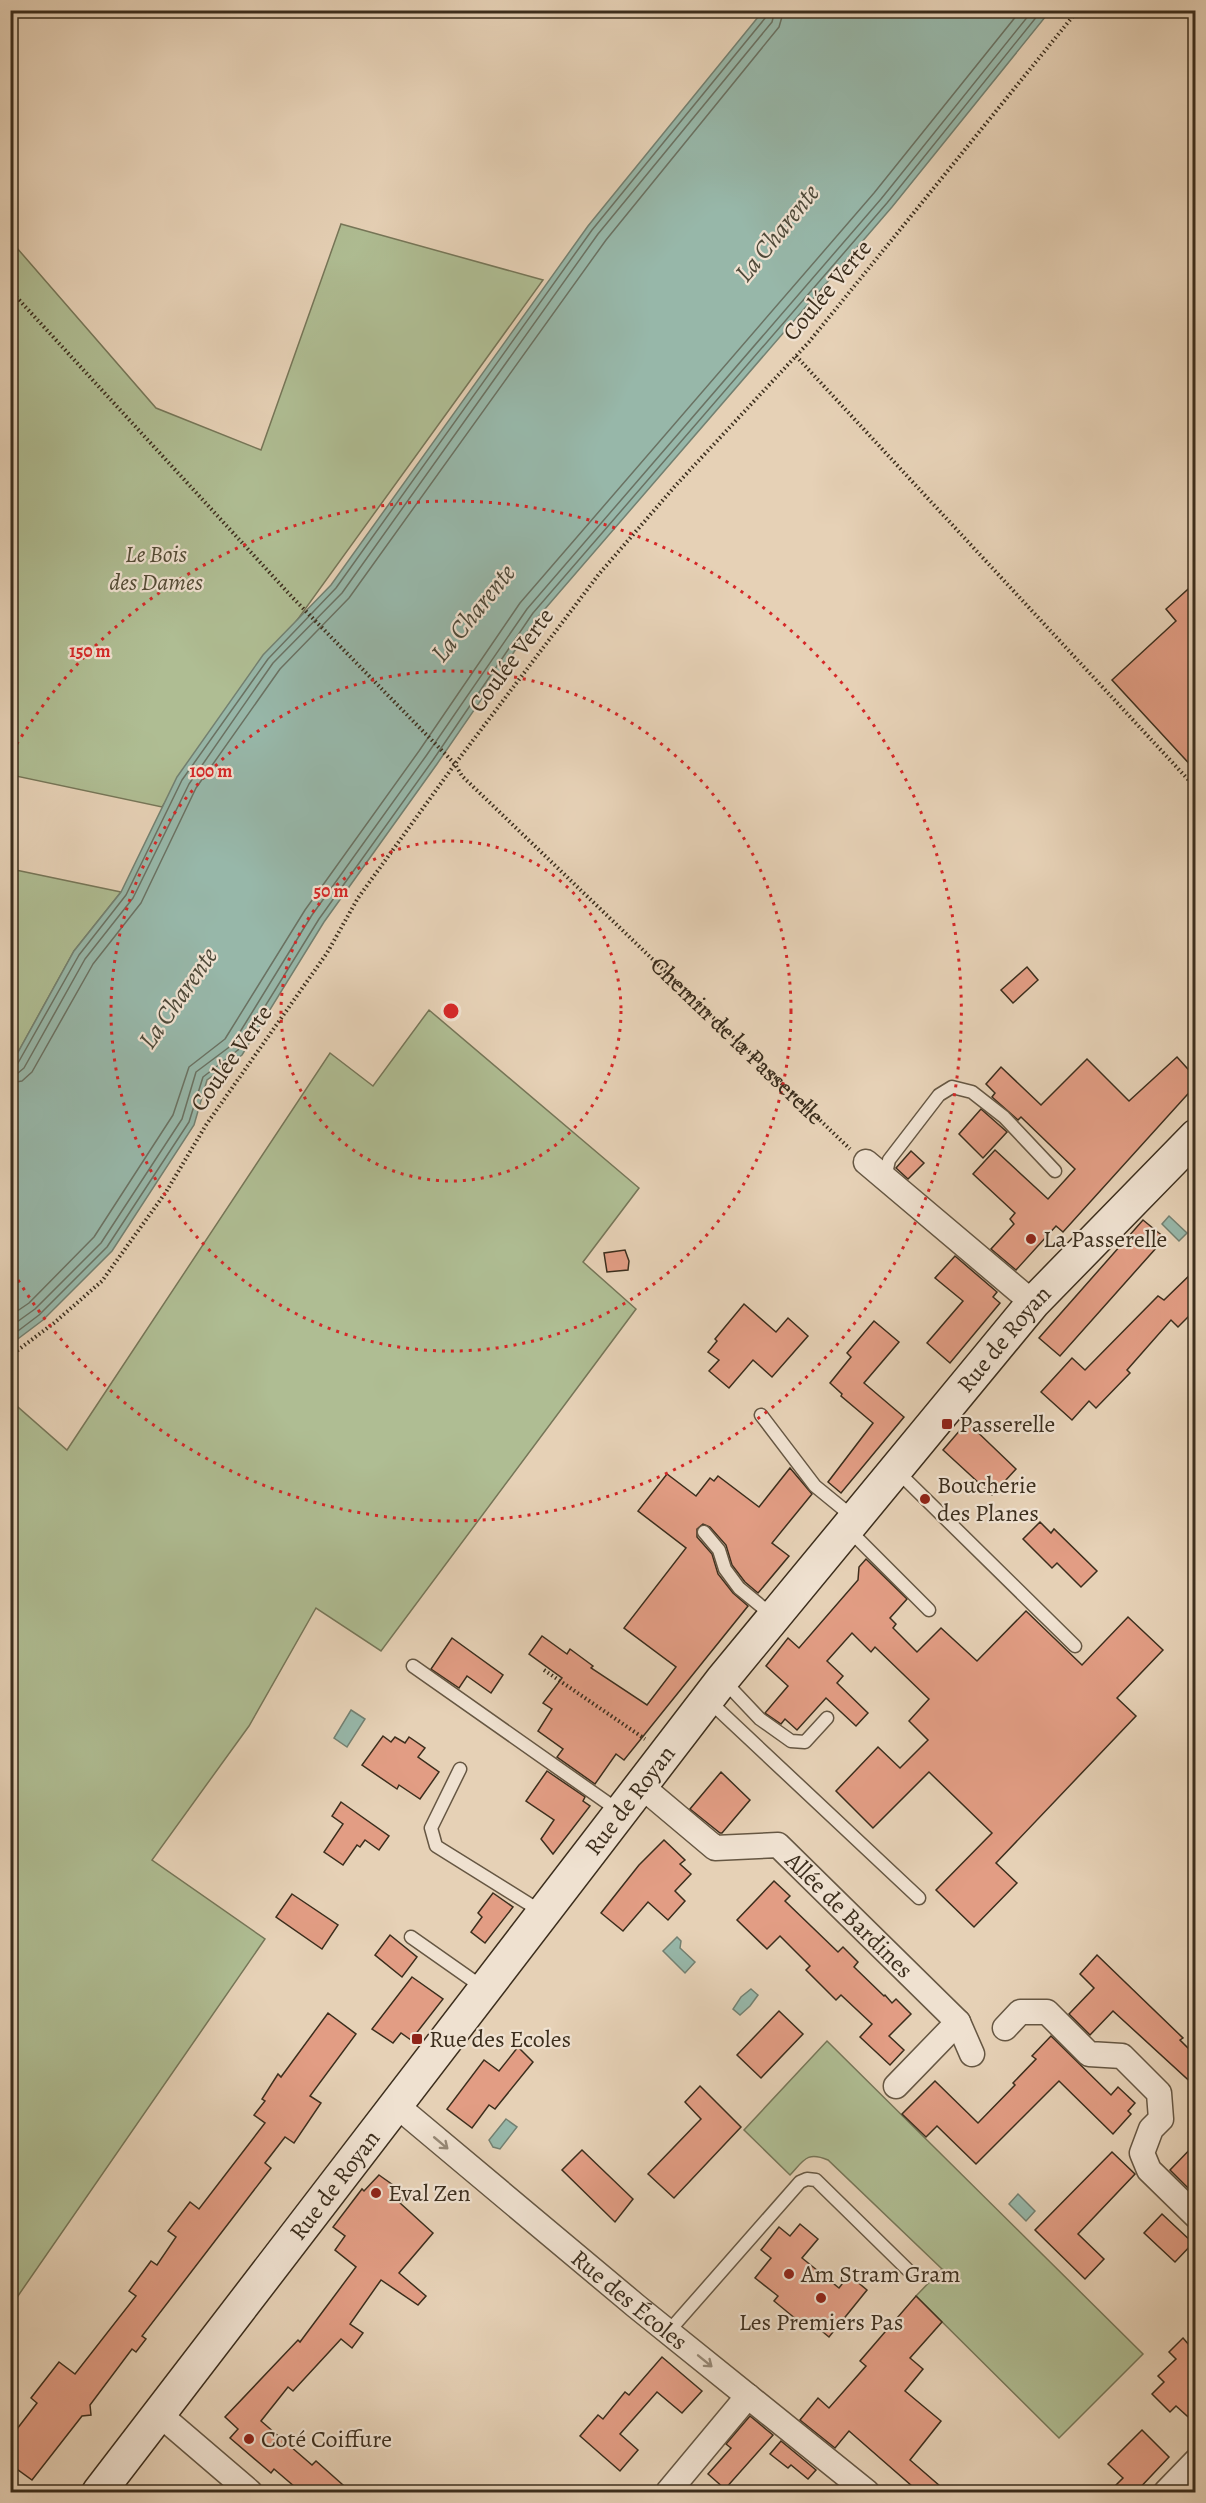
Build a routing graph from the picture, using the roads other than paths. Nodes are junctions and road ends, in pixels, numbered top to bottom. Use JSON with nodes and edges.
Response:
{"nodes":[{"id":1,"x":1196,"y":1136,"type":"edge"},
{"id":2,"x":866,"y":1162,"type":"road end"},
{"id":3,"x":1055,"y":1171,"type":"dead end"},
{"id":4,"x":885,"y":1178,"type":"junction"},
{"id":5,"x":1033,"y":1304,"type":"junction"},
{"id":6,"x":761,"y":1415,"type":"dead end"},
{"id":7,"x":895,"y":1469,"type":"junction"},
{"id":8,"x":850,"y":1523,"type":"junction"},
{"id":9,"x":704,"y":1532,"type":"dead end"},
{"id":10,"x":929,"y":1610,"type":"dead end"},
{"id":11,"x":774,"y":1616,"type":"junction"},
{"id":12,"x":1075,"y":1646,"type":"dead end"},
{"id":13,"x":413,"y":1666,"type":"dead end"},
{"id":14,"x":715,"y":1690,"type":"junction"},
{"id":15,"x":827,"y":1718,"type":"dead end"},
{"id":16,"x":460,"y":1769,"type":"dead end"},
{"id":17,"x":640,"y":1785,"type":"junction"},
{"id":18,"x":620,"y":1812,"type":"junction"},
{"id":19,"x":919,"y":1898,"type":"dead end"},
{"id":20,"x":544,"y":1913,"type":"junction"},
{"id":21,"x":411,"y":1937,"type":"dead end"},
{"id":22,"x":486,"y":1989,"type":"junction"},
{"id":23,"x":958,"y":2022,"type":"junction"},
{"id":24,"x":1005,"y":2028,"type":"dead end"},
{"id":25,"x":972,"y":2054,"type":"dead end"},
{"id":26,"x":896,"y":2086,"type":"dead end"},
{"id":27,"x":396,"y":2105,"type":"junction"},
{"id":28,"x":1196,"y":2216,"type":"edge"},
{"id":29,"x":909,"y":2271,"type":"dead end"},
{"id":30,"x":669,"y":2331,"type":"junction"},
{"id":31,"x":748,"y":2396,"type":"junction"},
{"id":32,"x":159,"y":2414,"type":"junction"},
{"id":33,"x":1196,"y":2461,"type":"edge"},
{"id":34,"x":99,"y":2493,"type":"edge"},
{"id":35,"x":249,"y":2493,"type":"edge"},
{"id":36,"x":668,"y":2493,"type":"edge"},
{"id":37,"x":867,"y":2493,"type":"edge"},
{"id":38,"x":1166,"y":2493,"type":"edge"}],
"edges":[{"from":1,"to":5,"type":"main road","name":"Rue de Royan"},
{"from":2,"to":4,"type":"street"},
{"from":3,"to":4,"type":"lane"},
{"from":4,"to":5,"type":"street"},
{"from":5,"to":7,"type":"main road","name":"Rue de Royan"},
{"from":6,"to":8,"type":"lane"},
{"from":7,"to":8,"type":"main road","name":"Rue de Royan"},
{"from":7,"to":12,"type":"lane"},
{"from":8,"to":10,"type":"lane"},
{"from":8,"to":11,"type":"main road","name":"Rue de Royan"},
{"from":9,"to":11,"type":"lane"},
{"from":11,"to":14,"type":"main road","name":"Rue de Royan"},
{"from":13,"to":18,"type":"lane"},
{"from":14,"to":15,"type":"lane"},
{"from":14,"to":17,"type":"main road","name":"Rue de Royan"},
{"from":14,"to":19,"type":"lane"},
{"from":16,"to":20,"type":"lane"},
{"from":17,"to":18,"type":"main road","name":"Rue de Royan"},
{"from":17,"to":23,"type":"street","name":"Allée de Bardines"},
{"from":18,"to":20,"type":"main road","name":"Rue de Royan"},
{"from":20,"to":22,"type":"main road","name":"Rue de Royan"},
{"from":21,"to":22,"type":"lane"},
{"from":22,"to":27,"type":"main road","name":"Rue de Royan"},
{"from":23,"to":25,"type":"street","name":"Allée de Bardines"},
{"from":23,"to":26,"type":"street"},
{"from":24,"to":28,"type":"street"},
{"from":27,"to":30,"type":"street","name":"Rue des Écoles","one_way":true},
{"from":27,"to":32,"type":"main road","name":"Rue de Royan"},
{"from":29,"to":30,"type":"lane"},
{"from":30,"to":31,"type":"street","name":"Rue des Écoles","one_way":true},
{"from":31,"to":36,"type":"street"},
{"from":31,"to":37,"type":"street","name":"Rue des Écoles"},
{"from":32,"to":34,"type":"main road","name":"Rue de Royan"},
{"from":32,"to":35,"type":"street"},
{"from":33,"to":38,"type":"street"}]}
